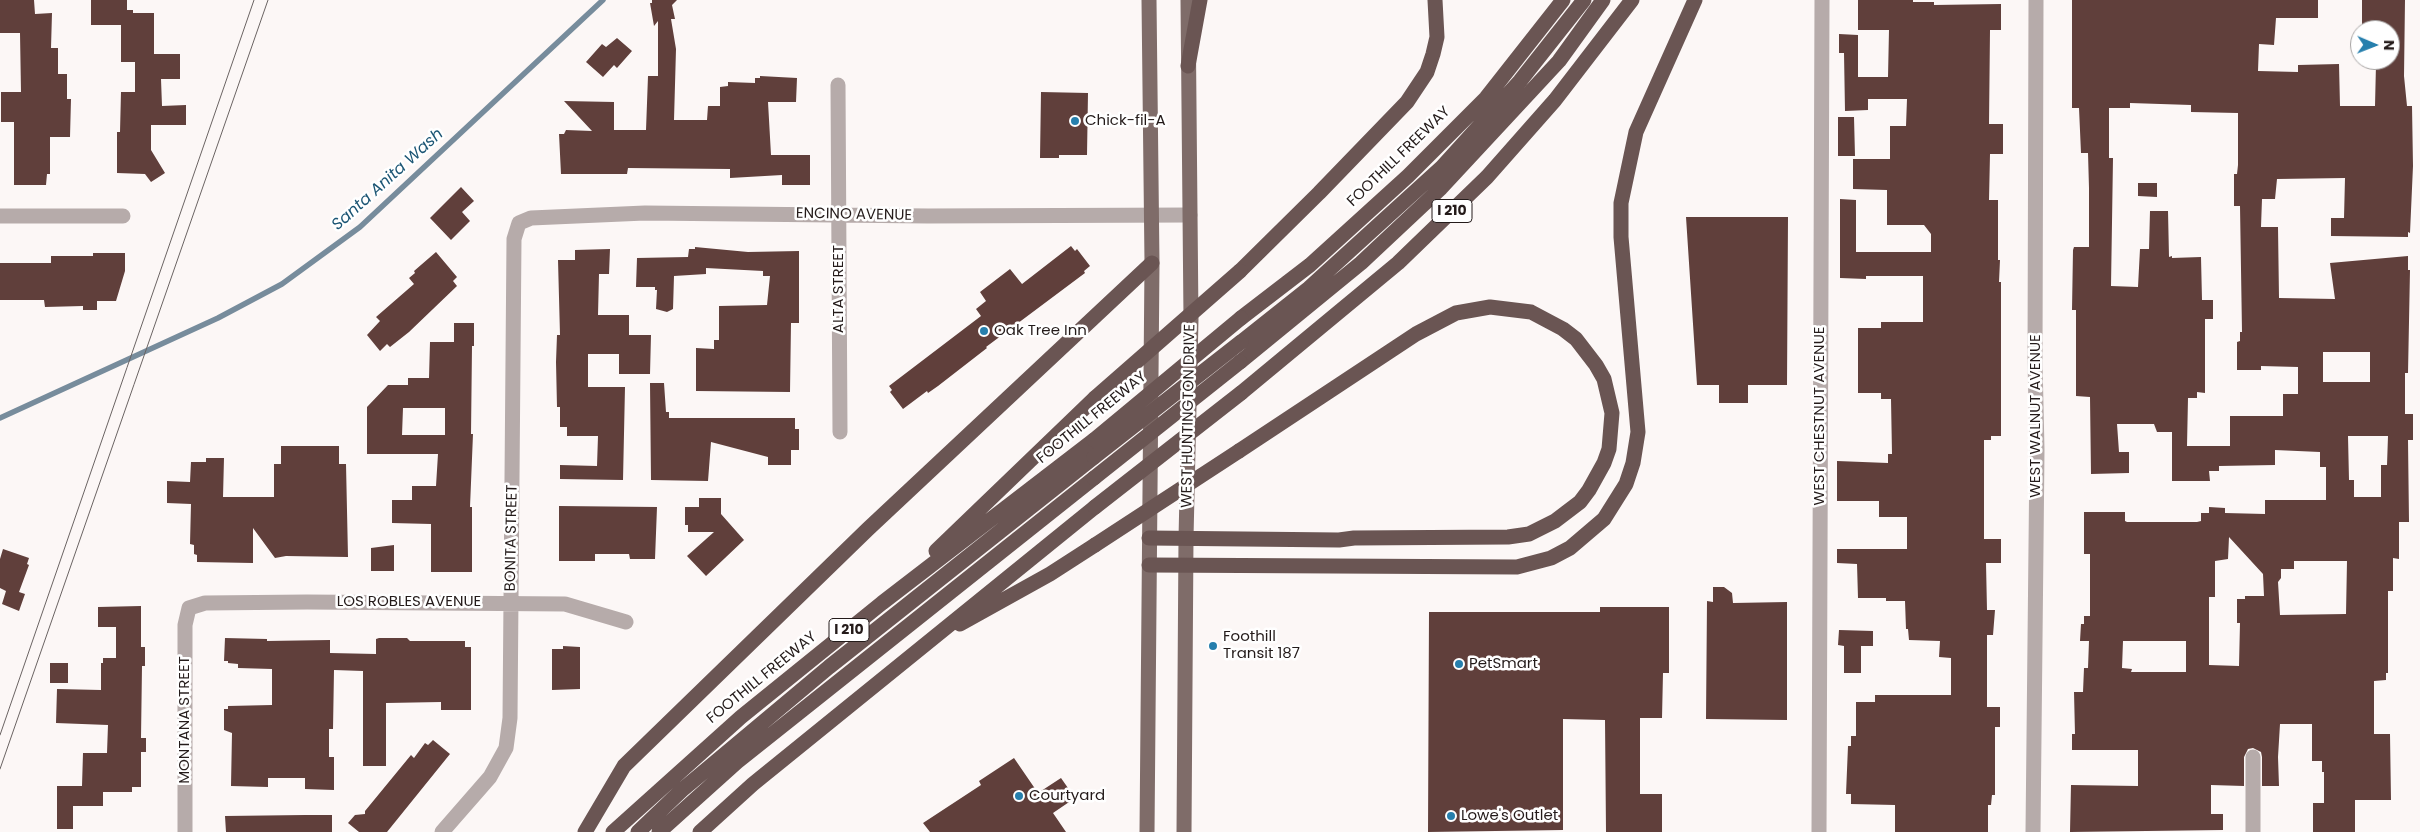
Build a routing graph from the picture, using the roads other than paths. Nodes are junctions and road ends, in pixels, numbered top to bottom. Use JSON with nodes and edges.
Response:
{"nodes":[{"id":1,"x":1149,"y":0,"type":"edge"},
{"id":2,"x":1188,"y":0,"type":"edge"},
{"id":3,"x":1200,"y":0,"type":"edge"},
{"id":4,"x":1435,"y":0,"type":"edge"},
{"id":5,"x":1563,"y":0,"type":"edge"},
{"id":6,"x":1584,"y":0,"type":"edge"},
{"id":7,"x":1603,"y":0,"type":"edge"},
{"id":8,"x":1632,"y":0,"type":"edge"},
{"id":9,"x":1695,"y":0,"type":"edge"},
{"id":10,"x":1822,"y":0,"type":"edge"},
{"id":11,"x":2036,"y":0,"type":"edge"},
{"id":12,"x":1188,"y":66,"type":"junction"},
{"id":13,"x":838,"y":85,"type":"dead end"},
{"id":14,"x":838,"y":215,"type":"junction"},
{"id":15,"x":1190,"y":215,"type":"junction"},
{"id":16,"x":0,"y":216,"type":"edge"},
{"id":17,"x":122,"y":216,"type":"dead end"},
{"id":18,"x":1151,"y":216,"type":"junction"},
{"id":19,"x":519,"y":223,"type":"joint"},
{"id":20,"x":1152,"y":263,"type":"junction"},
{"id":21,"x":840,"y":432,"type":"dead end"},
{"id":22,"x":1150,"y":538,"type":"junction"},
{"id":23,"x":1186,"y":538,"type":"junction"},
{"id":24,"x":1149,"y":565,"type":"junction"},
{"id":25,"x":1186,"y":566,"type":"junction"},
{"id":26,"x":511,"y":603,"type":"junction"},
{"id":27,"x":882,"y":603,"type":"junction"},
{"id":28,"x":189,"y":608,"type":"joint"},
{"id":29,"x":626,"y":622,"type":"dead end"},
{"id":30,"x":924,"y":644,"type":"junction"},
{"id":31,"x":2253,"y":757,"type":"dead end"},
{"id":32,"x":185,"y":832,"type":"edge"},
{"id":33,"x":442,"y":832,"type":"edge"},
{"id":34,"x":585,"y":832,"type":"edge"},
{"id":35,"x":613,"y":832,"type":"edge"},
{"id":36,"x":638,"y":832,"type":"edge"},
{"id":37,"x":659,"y":832,"type":"edge"},
{"id":38,"x":700,"y":832,"type":"edge"},
{"id":39,"x":1147,"y":832,"type":"edge"},
{"id":40,"x":1184,"y":832,"type":"edge"},
{"id":41,"x":1819,"y":832,"type":"edge"},
{"id":42,"x":2033,"y":832,"type":"edge"},
{"id":43,"x":2253,"y":832,"type":"edge"}],
"edges":[{"from":1,"to":18,"type":"main road"},
{"from":2,"to":12,"type":"main road","name":"WEST HUNTINGTON DRIVE"},
{"from":3,"to":12,"type":"highway"},
{"from":4,"to":27,"type":"highway","bridge":true},
{"from":5,"to":27,"type":"highway","name":"FOOTHILL FREEWAY","number":"I 210","bridge":true},
{"from":6,"to":36,"type":"highway","bridge":true},
{"from":7,"to":37,"type":"highway","bridge":true},
{"from":8,"to":30,"type":"highway","number":"I 210","bridge":true},
{"from":9,"to":25,"type":"highway"},
{"from":10,"to":41,"type":"street","name":"WEST CHESTNUT AVENUE"},
{"from":11,"to":42,"type":"street","name":"WEST WALNUT AVENUE"},
{"from":12,"to":15,"type":"main road","name":"WEST HUNTINGTON DRIVE"},
{"from":13,"to":14,"type":"street","name":"ALTA STREET"},
{"from":14,"to":18,"type":"street","name":"ENCINO AVENUE"},
{"from":14,"to":19,"type":"street","name":"ENCINO AVENUE"},
{"from":14,"to":21,"type":"street","name":"ALTA STREET"},
{"from":15,"to":18,"type":"street","name":"ENCINO AVENUE"},
{"from":15,"to":23,"type":"main road","name":"WEST HUNTINGTON DRIVE"},
{"from":16,"to":17,"type":"street"},
{"from":18,"to":20,"type":"main road"},
{"from":19,"to":26,"type":"street","name":"BONITA STREET"},
{"from":20,"to":22,"type":"main road"},
{"from":20,"to":34,"type":"highway"},
{"from":22,"to":23,"type":"highway"},
{"from":22,"to":24,"type":"main road"},
{"from":23,"to":25,"type":"main road","name":"WEST HUNTINGTON DRIVE"},
{"from":23,"to":30,"type":"highway","bridge":true},
{"from":24,"to":25,"type":"highway"},
{"from":24,"to":39,"type":"main road"},
{"from":25,"to":40,"type":"main road","name":"WEST HUNTINGTON DRIVE"},
{"from":26,"to":28,"type":"street","name":"LOS ROBLES AVENUE"},
{"from":26,"to":29,"type":"street","name":"LOS ROBLES AVENUE"},
{"from":26,"to":33,"type":"street","name":"BONITA STREET"},
{"from":27,"to":35,"type":"highway","name":"FOOTHILL FREEWAY","number":"I 210"},
{"from":28,"to":32,"type":"street","name":"MONTANA STREET"},
{"from":30,"to":38,"type":"highway","number":"I 210"},
{"from":31,"to":43,"type":"street"}]}
